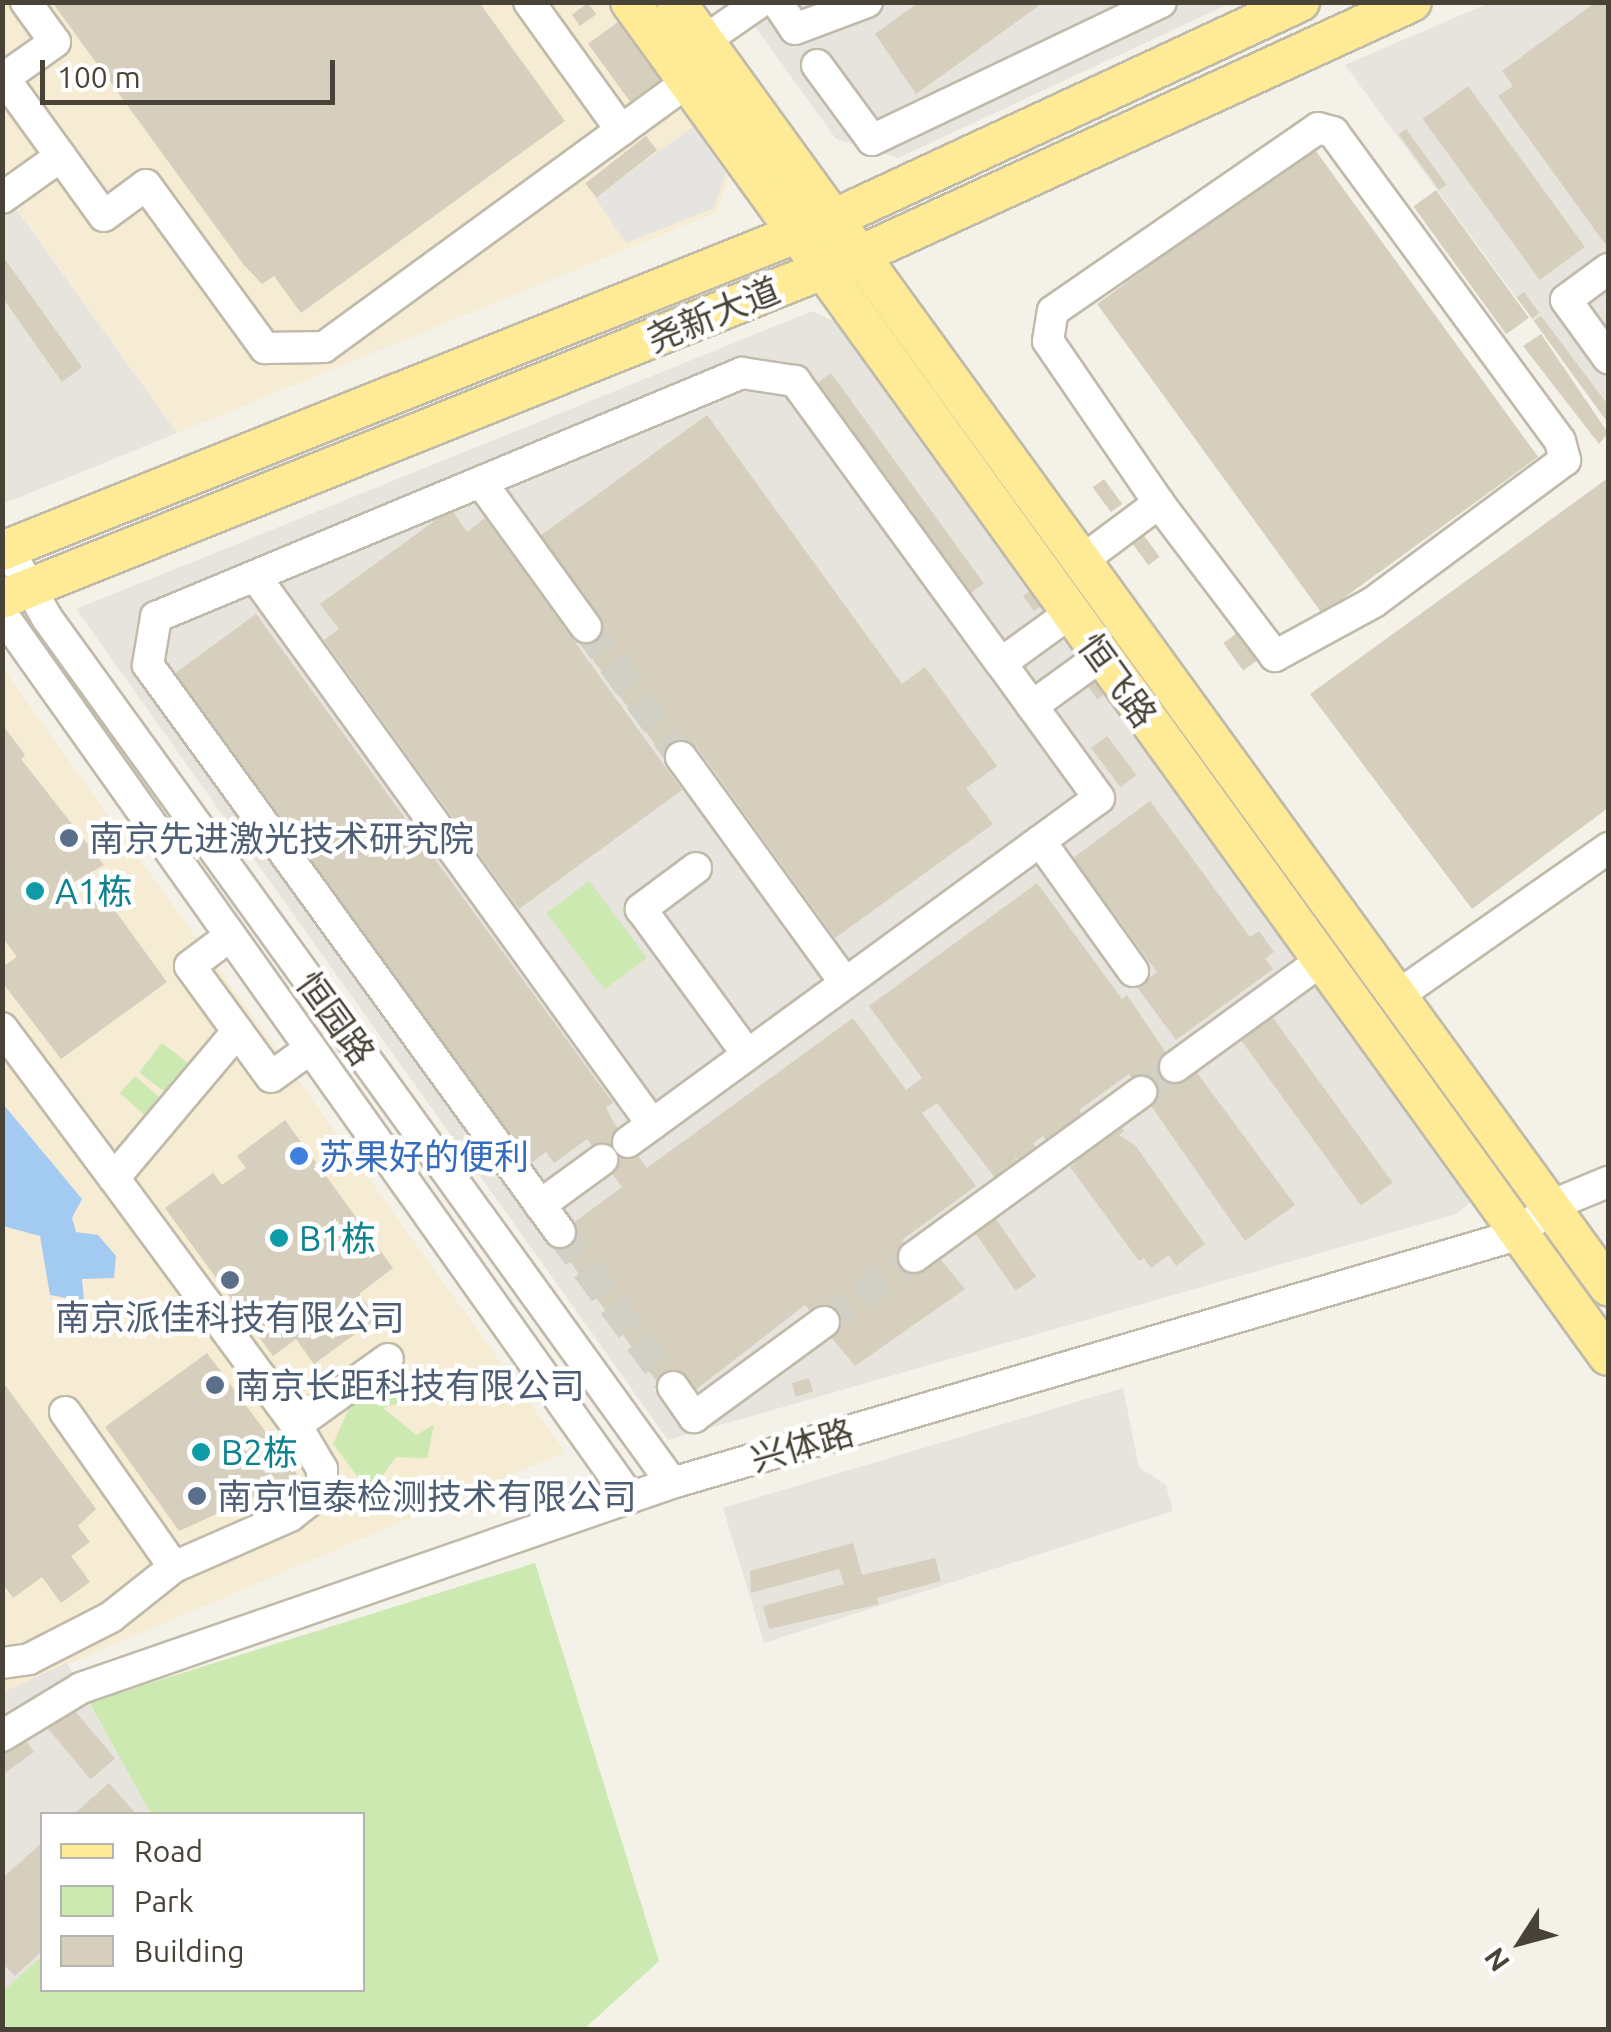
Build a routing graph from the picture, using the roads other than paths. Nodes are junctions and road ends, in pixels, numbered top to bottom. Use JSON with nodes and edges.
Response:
{"nodes":[{"id":1,"x":26,"y":2,"type":"edge"},
{"id":2,"x":529,"y":2,"type":"edge"},
{"id":3,"x":630,"y":2,"type":"edge"},
{"id":4,"x":676,"y":2,"type":"edge"},
{"id":5,"x":760,"y":2,"type":"edge"},
{"id":6,"x":777,"y":2,"type":"edge"},
{"id":7,"x":867,"y":2,"type":"edge"},
{"id":8,"x":1161,"y":2,"type":"edge"},
{"id":9,"x":1300,"y":2,"type":"edge"},
{"id":10,"x":1412,"y":2,"type":"edge"},
{"id":11,"x":704,"y":41,"type":"junction"},
{"id":12,"x":817,"y":65,"type":"dead end"},
{"id":13,"x":688,"y":82,"type":"junction"},
{"id":14,"x":621,"y":130,"type":"junction"},
{"id":15,"x":61,"y":156,"type":"junction"},
{"id":16,"x":2,"y":198,"type":"edge"},
{"id":17,"x":833,"y":219,"type":"junction"},
{"id":18,"x":797,"y":234,"type":"junction"},
{"id":19,"x":860,"y":255,"type":"junction"},
{"id":20,"x":1608,"y":269,"type":"edge"},
{"id":21,"x":821,"y":270,"type":"junction"},
{"id":22,"x":1608,"y":358,"type":"edge"},
{"id":23,"x":481,"y":482,"type":"junction"},
{"id":24,"x":1158,"y":503,"type":"junction"},
{"id":25,"x":5,"y":550,"type":"edge"},
{"id":26,"x":1080,"y":562,"type":"junction"},
{"id":27,"x":255,"y":576,"type":"junction"},
{"id":28,"x":12,"y":601,"type":"edge"},
{"id":29,"x":1070,"y":613,"type":"junction"},
{"id":30,"x":586,"y":626,"type":"tunnel mouth"},
{"id":31,"x":1101,"y":656,"type":"junction"},
{"id":32,"x":1001,"y":664,"type":"junction"},
{"id":33,"x":1032,"y":706,"type":"junction"},
{"id":34,"x":681,"y":757,"type":"tunnel mouth"},
{"id":35,"x":1040,"y":841,"type":"junction"},
{"id":36,"x":1608,"y":848,"type":"edge"},
{"id":37,"x":696,"y":868,"type":"dead end"},
{"id":38,"x":230,"y":936,"type":"junction"},
{"id":39,"x":1322,"y":961,"type":"junction"},
{"id":40,"x":1133,"y":971,"type":"dead end"},
{"id":41,"x":846,"y":983,"type":"junction"},
{"id":42,"x":1397,"y":996,"type":"junction"},
{"id":43,"x":336,"y":1018,"type":"junction"},
{"id":44,"x":2,"y":1028,"type":"edge"},
{"id":45,"x":238,"y":1031,"type":"junction"},
{"id":46,"x":308,"y":1044,"type":"junction"},
{"id":47,"x":748,"y":1054,"type":"junction"},
{"id":48,"x":1174,"y":1068,"type":"tunnel mouth"},
{"id":49,"x":1142,"y":1092,"type":"tunnel mouth"},
{"id":50,"x":602,"y":1160,"type":"dead end"},
{"id":51,"x":114,"y":1178,"type":"junction"},
{"id":52,"x":1608,"y":1182,"type":"edge"},
{"id":53,"x":540,"y":1205,"type":"junction"},
{"id":54,"x":1550,"y":1206,"type":"junction"},
{"id":55,"x":560,"y":1232,"type":"tunnel mouth"},
{"id":56,"x":1520,"y":1234,"type":"junction"},
{"id":57,"x":914,"y":1257,"type":"tunnel mouth"},
{"id":58,"x":1608,"y":1286,"type":"edge"},
{"id":59,"x":824,"y":1322,"type":"tunnel mouth"},
{"id":60,"x":1608,"y":1356,"type":"edge"},
{"id":61,"x":388,"y":1360,"type":"dead end"},
{"id":62,"x":673,"y":1388,"type":"tunnel mouth"},
{"id":63,"x":66,"y":1412,"type":"dead end"},
{"id":64,"x":296,"y":1426,"type":"junction"},
{"id":65,"x":672,"y":1483,"type":"junction"},
{"id":66,"x":630,"y":1498,"type":"junction"},
{"id":67,"x":174,"y":1567,"type":"junction"},
{"id":68,"x":2,"y":1663,"type":"edge"},
{"id":69,"x":2,"y":1736,"type":"edge"}],
"edges":[{"from":1,"to":15,"type":"street"},
{"from":2,"to":14,"type":"street"},
{"from":3,"to":13,"type":"main road","name":"恒飞路"},
{"from":4,"to":11,"type":"main road","name":"恒飞路"},
{"from":5,"to":11,"type":"street"},
{"from":6,"to":7,"type":"street"},
{"from":8,"to":12,"type":"street"},
{"from":9,"to":17,"type":"main road","name":"尧新大道"},
{"from":10,"to":19,"type":"main road","name":"尧新大道"},
{"from":11,"to":17,"type":"main road","name":"恒飞路"},
{"from":13,"to":14,"type":"street"},
{"from":13,"to":18,"type":"main road","name":"恒飞路"},
{"from":14,"to":15,"type":"street"},
{"from":15,"to":16,"type":"street"},
{"from":17,"to":18,"type":"main road","name":"尧新大道"},
{"from":17,"to":19,"type":"main road","name":"恒飞路"},
{"from":18,"to":21,"type":"main road","name":"恒飞路"},
{"from":18,"to":25,"type":"main road","name":"尧新大道"},
{"from":19,"to":21,"type":"main road","name":"尧新大道"},
{"from":19,"to":26,"type":"main road","name":"恒飞路"},
{"from":20,"to":22,"type":"street"},
{"from":21,"to":28,"type":"main road","name":"尧新大道"},
{"from":21,"to":29,"type":"main road","name":"恒飞路"},
{"from":23,"to":27,"type":"street"},
{"from":23,"to":30,"type":"street"},
{"from":23,"to":32,"type":"street"},
{"from":24,"to":24,"type":"street"},
{"from":24,"to":26,"type":"street"},
{"from":25,"to":28,"type":"street","name":"恒园路"},
{"from":26,"to":42,"type":"main road","name":"恒飞路"},
{"from":27,"to":47,"type":"street"},
{"from":27,"to":53,"type":"street"},
{"from":28,"to":38,"type":"street","name":"恒园路"},
{"from":28,"to":43,"type":"street","name":"恒园路"},
{"from":29,"to":31,"type":"main road","name":"恒飞路"},
{"from":29,"to":32,"type":"street"},
{"from":31,"to":33,"type":"street"},
{"from":31,"to":39,"type":"main road","name":"恒飞路"},
{"from":32,"to":33,"type":"street"},
{"from":33,"to":35,"type":"street"},
{"from":34,"to":41,"type":"street"},
{"from":35,"to":40,"type":"street"},
{"from":35,"to":41,"type":"street"},
{"from":36,"to":42,"type":"street"},
{"from":37,"to":47,"type":"street"},
{"from":38,"to":45,"type":"street"},
{"from":38,"to":46,"type":"street","name":"恒园路"},
{"from":39,"to":48,"type":"street"},
{"from":39,"to":56,"type":"main road","name":"恒飞路"},
{"from":41,"to":47,"type":"street"},
{"from":42,"to":54,"type":"main road","name":"恒飞路"},
{"from":43,"to":46,"type":"street"},
{"from":43,"to":65,"type":"street","name":"恒园路"},
{"from":44,"to":51,"type":"street"},
{"from":45,"to":46,"type":"street"},
{"from":45,"to":51,"type":"street"},
{"from":46,"to":66,"type":"street","name":"恒园路"},
{"from":49,"to":57,"type":"street"},
{"from":50,"to":53,"type":"street"},
{"from":51,"to":64,"type":"street"},
{"from":52,"to":54,"type":"street","name":"兴体路"},
{"from":53,"to":55,"type":"street"},
{"from":54,"to":56,"type":"street","name":"兴体路"},
{"from":54,"to":58,"type":"main road","name":"恒飞路"},
{"from":56,"to":60,"type":"main road","name":"恒飞路"},
{"from":56,"to":65,"type":"street","name":"兴体路"},
{"from":59,"to":62,"type":"street"},
{"from":61,"to":64,"type":"street"},
{"from":63,"to":67,"type":"street"},
{"from":64,"to":67,"type":"street"},
{"from":65,"to":66,"type":"street","name":"兴体路"},
{"from":66,"to":69,"type":"street","name":"兴体路"},
{"from":67,"to":68,"type":"street"}]}
